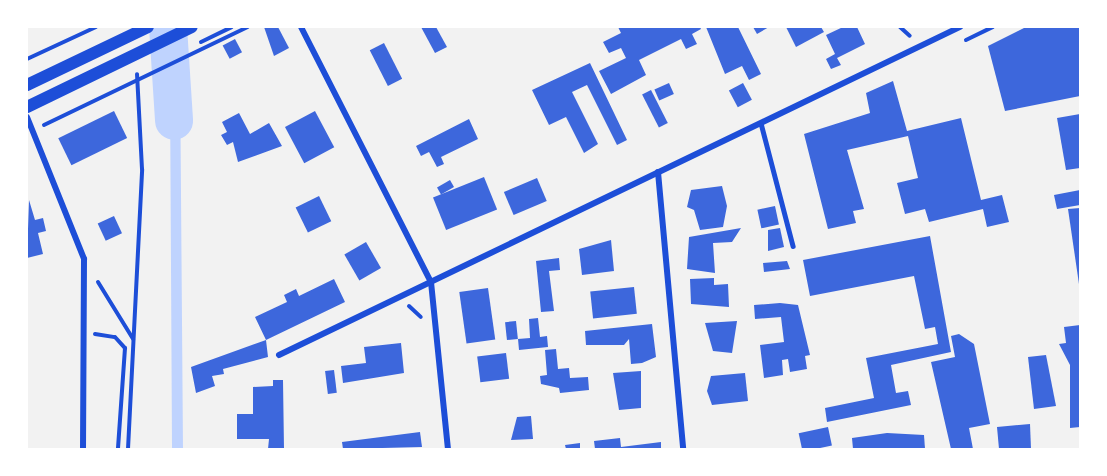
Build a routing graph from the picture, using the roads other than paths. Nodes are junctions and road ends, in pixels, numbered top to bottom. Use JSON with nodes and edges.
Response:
{"nodes":[{"id":1,"x":148,"y":27,"type":"edge"},
{"id":2,"x":192,"y":27,"type":"edge"},
{"id":3,"x":301,"y":27,"type":"edge"},
{"id":4,"x":960,"y":27,"type":"edge"},
{"id":5,"x":27,"y":85,"type":"edge"},
{"id":6,"x":27,"y":107,"type":"edge"},
{"id":7,"x":27,"y":117,"type":"edge"},
{"id":8,"x":761,"y":123,"type":"junction"},
{"id":9,"x":658,"y":172,"type":"junction"},
{"id":10,"x":793,"y":246,"type":"dead end"},
{"id":11,"x":431,"y":282,"type":"junction"},
{"id":12,"x":279,"y":355,"type":"dead end"},
{"id":13,"x":84,"y":449,"type":"edge"},
{"id":14,"x":448,"y":449,"type":"edge"},
{"id":15,"x":683,"y":449,"type":"edge"}],
"edges":[{"from":1,"to":5,"type":"main road"},
{"from":2,"to":6,"type":"main road"},
{"from":3,"to":11,"type":"street"},
{"from":4,"to":8,"type":"street"},
{"from":7,"to":13,"type":"street"},
{"from":8,"to":9,"type":"street"},
{"from":8,"to":10,"type":"lane"},
{"from":9,"to":11,"type":"street"},
{"from":9,"to":15,"type":"street"},
{"from":11,"to":12,"type":"street"},
{"from":11,"to":14,"type":"street"}]}
